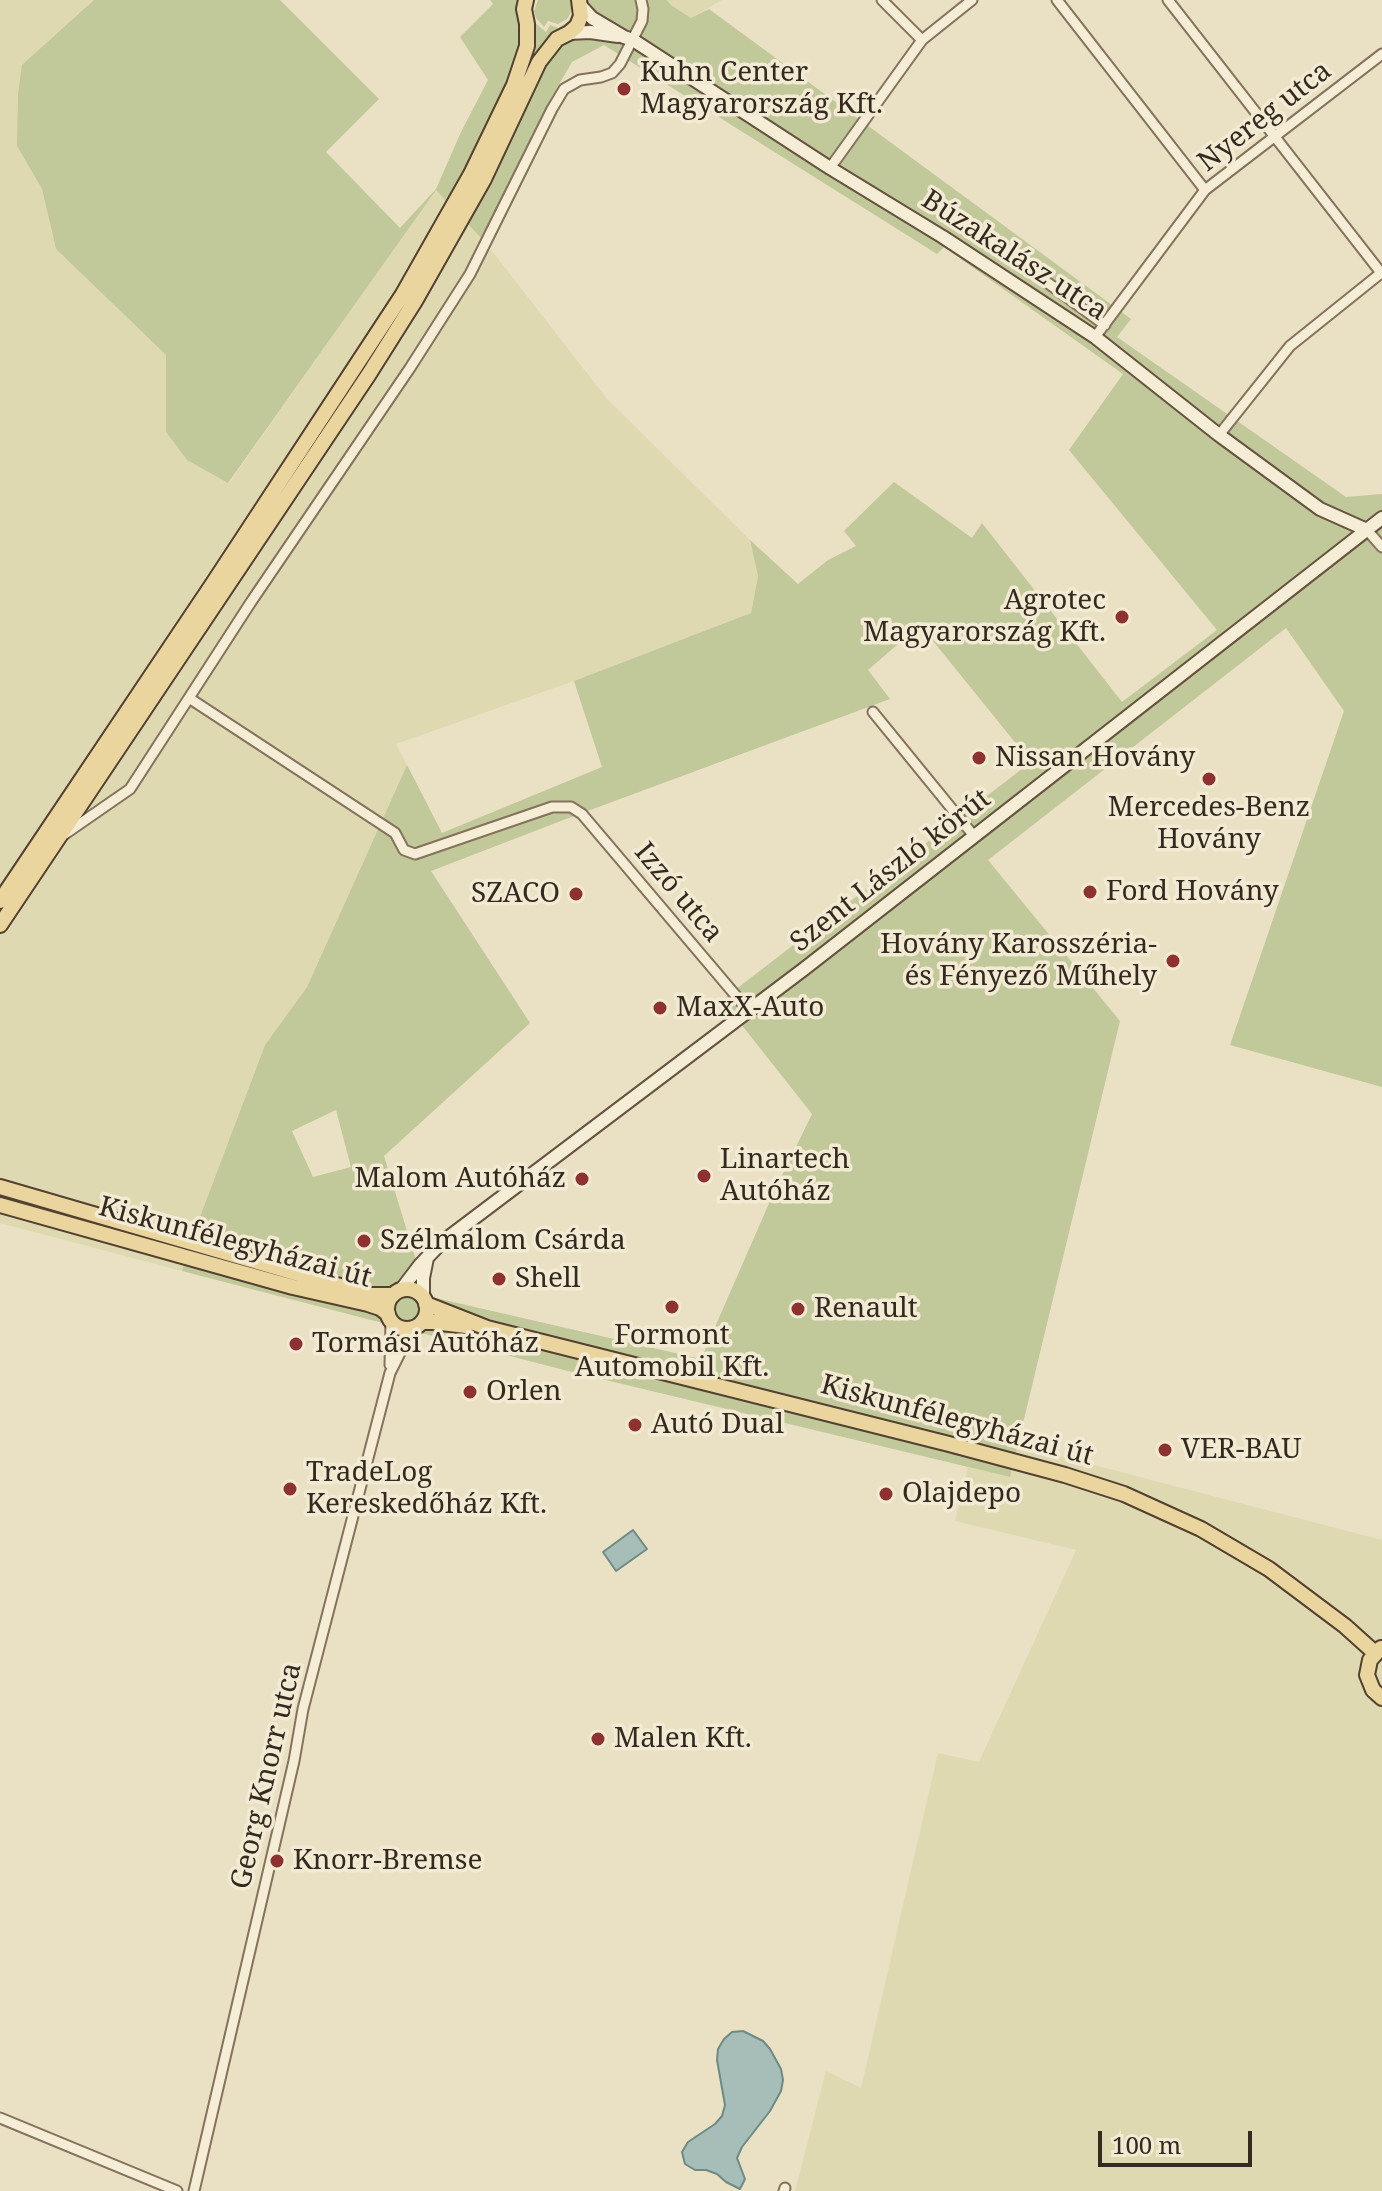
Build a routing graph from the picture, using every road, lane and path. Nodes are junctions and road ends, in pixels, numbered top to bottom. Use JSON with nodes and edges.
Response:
{"nodes":[{"id":1,"x":525,"y":0,"type":"edge"},
{"id":2,"x":641,"y":0,"type":"edge"},
{"id":3,"x":882,"y":0,"type":"edge"},
{"id":4,"x":972,"y":0,"type":"edge"},
{"id":5,"x":1057,"y":0,"type":"edge"},
{"id":6,"x":1168,"y":0,"type":"edge"},
{"id":7,"x":580,"y":3,"type":"edge"},
{"id":8,"x":527,"y":24,"type":"junction"},
{"id":9,"x":563,"y":36,"type":"junction"},
{"id":10,"x":628,"y":39,"type":"junction"},
{"id":11,"x":922,"y":40,"type":"junction"},
{"id":12,"x":1382,"y":54,"type":"edge"},
{"id":13,"x":1274,"y":138,"type":"junction"},
{"id":14,"x":830,"y":168,"type":"junction"},
{"id":15,"x":1205,"y":190,"type":"junction"},
{"id":16,"x":935,"y":200,"type":"dead end"},
{"id":17,"x":1381,"y":274,"type":"edge"},
{"id":18,"x":1105,"y":325,"type":"junction"},
{"id":19,"x":1095,"y":337,"type":"junction"},
{"id":20,"x":1219,"y":435,"type":"junction"},
{"id":21,"x":1382,"y":518,"type":"edge"},
{"id":22,"x":1367,"y":530,"type":"junction"},
{"id":23,"x":1382,"y":547,"type":"edge"},
{"id":24,"x":189,"y":698,"type":"junction"},
{"id":25,"x":873,"y":712,"type":"dead end"},
{"id":26,"x":974,"y":836,"type":"junction"},
{"id":27,"x":56,"y":840,"type":"junction"},
{"id":28,"x":0,"y":901,"type":"edge"},
{"id":29,"x":0,"y":925,"type":"edge"},
{"id":30,"x":748,"y":1010,"type":"junction"},
{"id":31,"x":0,"y":1187,"type":"edge"},
{"id":32,"x":0,"y":1205,"type":"edge"},
{"id":33,"x":427,"y":1258,"type":"junction"},
{"id":34,"x":397,"y":1293,"type":"junction"},
{"id":35,"x":425,"y":1301,"type":"junction"},
{"id":36,"x":390,"y":1318,"type":"junction"},
{"id":37,"x":417,"y":1326,"type":"junction"},
{"id":38,"x":487,"y":1328,"type":"junction"},
{"id":39,"x":390,"y":1373,"type":"junction"},
{"id":40,"x":1378,"y":1650,"type":"edge"},
{"id":41,"x":1382,"y":1698,"type":"edge"},
{"id":42,"x":0,"y":2118,"type":"edge"},
{"id":43,"x":177,"y":2191,"type":"edge"},
{"id":44,"x":194,"y":2191,"type":"edge"}],
"edges":[{"from":1,"to":8,"type":"main road"},
{"from":2,"to":10,"type":"street"},
{"from":3,"to":11,"type":"street"},
{"from":4,"to":11,"type":"street"},
{"from":5,"to":15,"type":"street"},
{"from":6,"to":13,"type":"street"},
{"from":7,"to":9,"type":"main road"},
{"from":7,"to":10,"type":"street","name":"Búzakalász utca"},
{"from":8,"to":9,"type":"main road"},
{"from":8,"to":28,"type":"main road"},
{"from":9,"to":10,"type":"street","name":"Búzakalász utca"},
{"from":9,"to":27,"type":"main road"},
{"from":10,"to":14,"type":"street","name":"Búzakalász utca"},
{"from":10,"to":24,"type":"street"},
{"from":11,"to":14,"type":"street"},
{"from":12,"to":13,"type":"street","name":"Nyereg utca"},
{"from":13,"to":15,"type":"street","name":"Nyereg utca"},
{"from":13,"to":17,"type":"street"},
{"from":14,"to":19,"type":"street","name":"Búzakalász utca"},
{"from":15,"to":18,"type":"street","name":"Nyereg utca"},
{"from":16,"to":18,"type":"street","name":"Búzakalász utca"},
{"from":17,"to":20,"type":"street"},
{"from":18,"to":19,"type":"street","name":"Nyereg utca"},
{"from":19,"to":20,"type":"street","name":"Búzakalász utca"},
{"from":20,"to":22,"type":"street","name":"Búzakalász utca"},
{"from":21,"to":22,"type":"street","name":"Szent László körút"},
{"from":22,"to":23,"type":"street"},
{"from":22,"to":26,"type":"street","name":"Szent László körút"},
{"from":24,"to":27,"type":"street"},
{"from":24,"to":30,"type":"street","name":"Izzó utca"},
{"from":25,"to":26,"type":"street"},
{"from":26,"to":30,"type":"street","name":"Szent László körút"},
{"from":27,"to":29,"type":"main road"},
{"from":30,"to":33,"type":"street","name":"Szent László körút"},
{"from":31,"to":34,"type":"main road","name":"Kiskunfélegyházai út"},
{"from":32,"to":36,"type":"main road","name":"Kiskunfélegyházai út"},
{"from":33,"to":34,"type":"street","name":"Szent László körút"},
{"from":33,"to":35,"type":"street"},
{"from":34,"to":35,"type":"main road"},
{"from":34,"to":36,"type":"main road"},
{"from":35,"to":37,"type":"main road"},
{"from":35,"to":38,"type":"main road","name":"Kiskunfélegyházai út"},
{"from":36,"to":37,"type":"main road"},
{"from":36,"to":39,"type":"street","name":"Georg Knorr utca"},
{"from":37,"to":38,"type":"main road","name":"Kiskunfélegyházai út"},
{"from":37,"to":39,"type":"street","name":"Georg Knorr utca"},
{"from":38,"to":40,"type":"main road","name":"Kiskunfélegyházai út"},
{"from":39,"to":44,"type":"street","name":"Georg Knorr utca"},
{"from":40,"to":41,"type":"main road","name":"Kiskunfélegyházai út"},
{"from":42,"to":43,"type":"street"}]}
